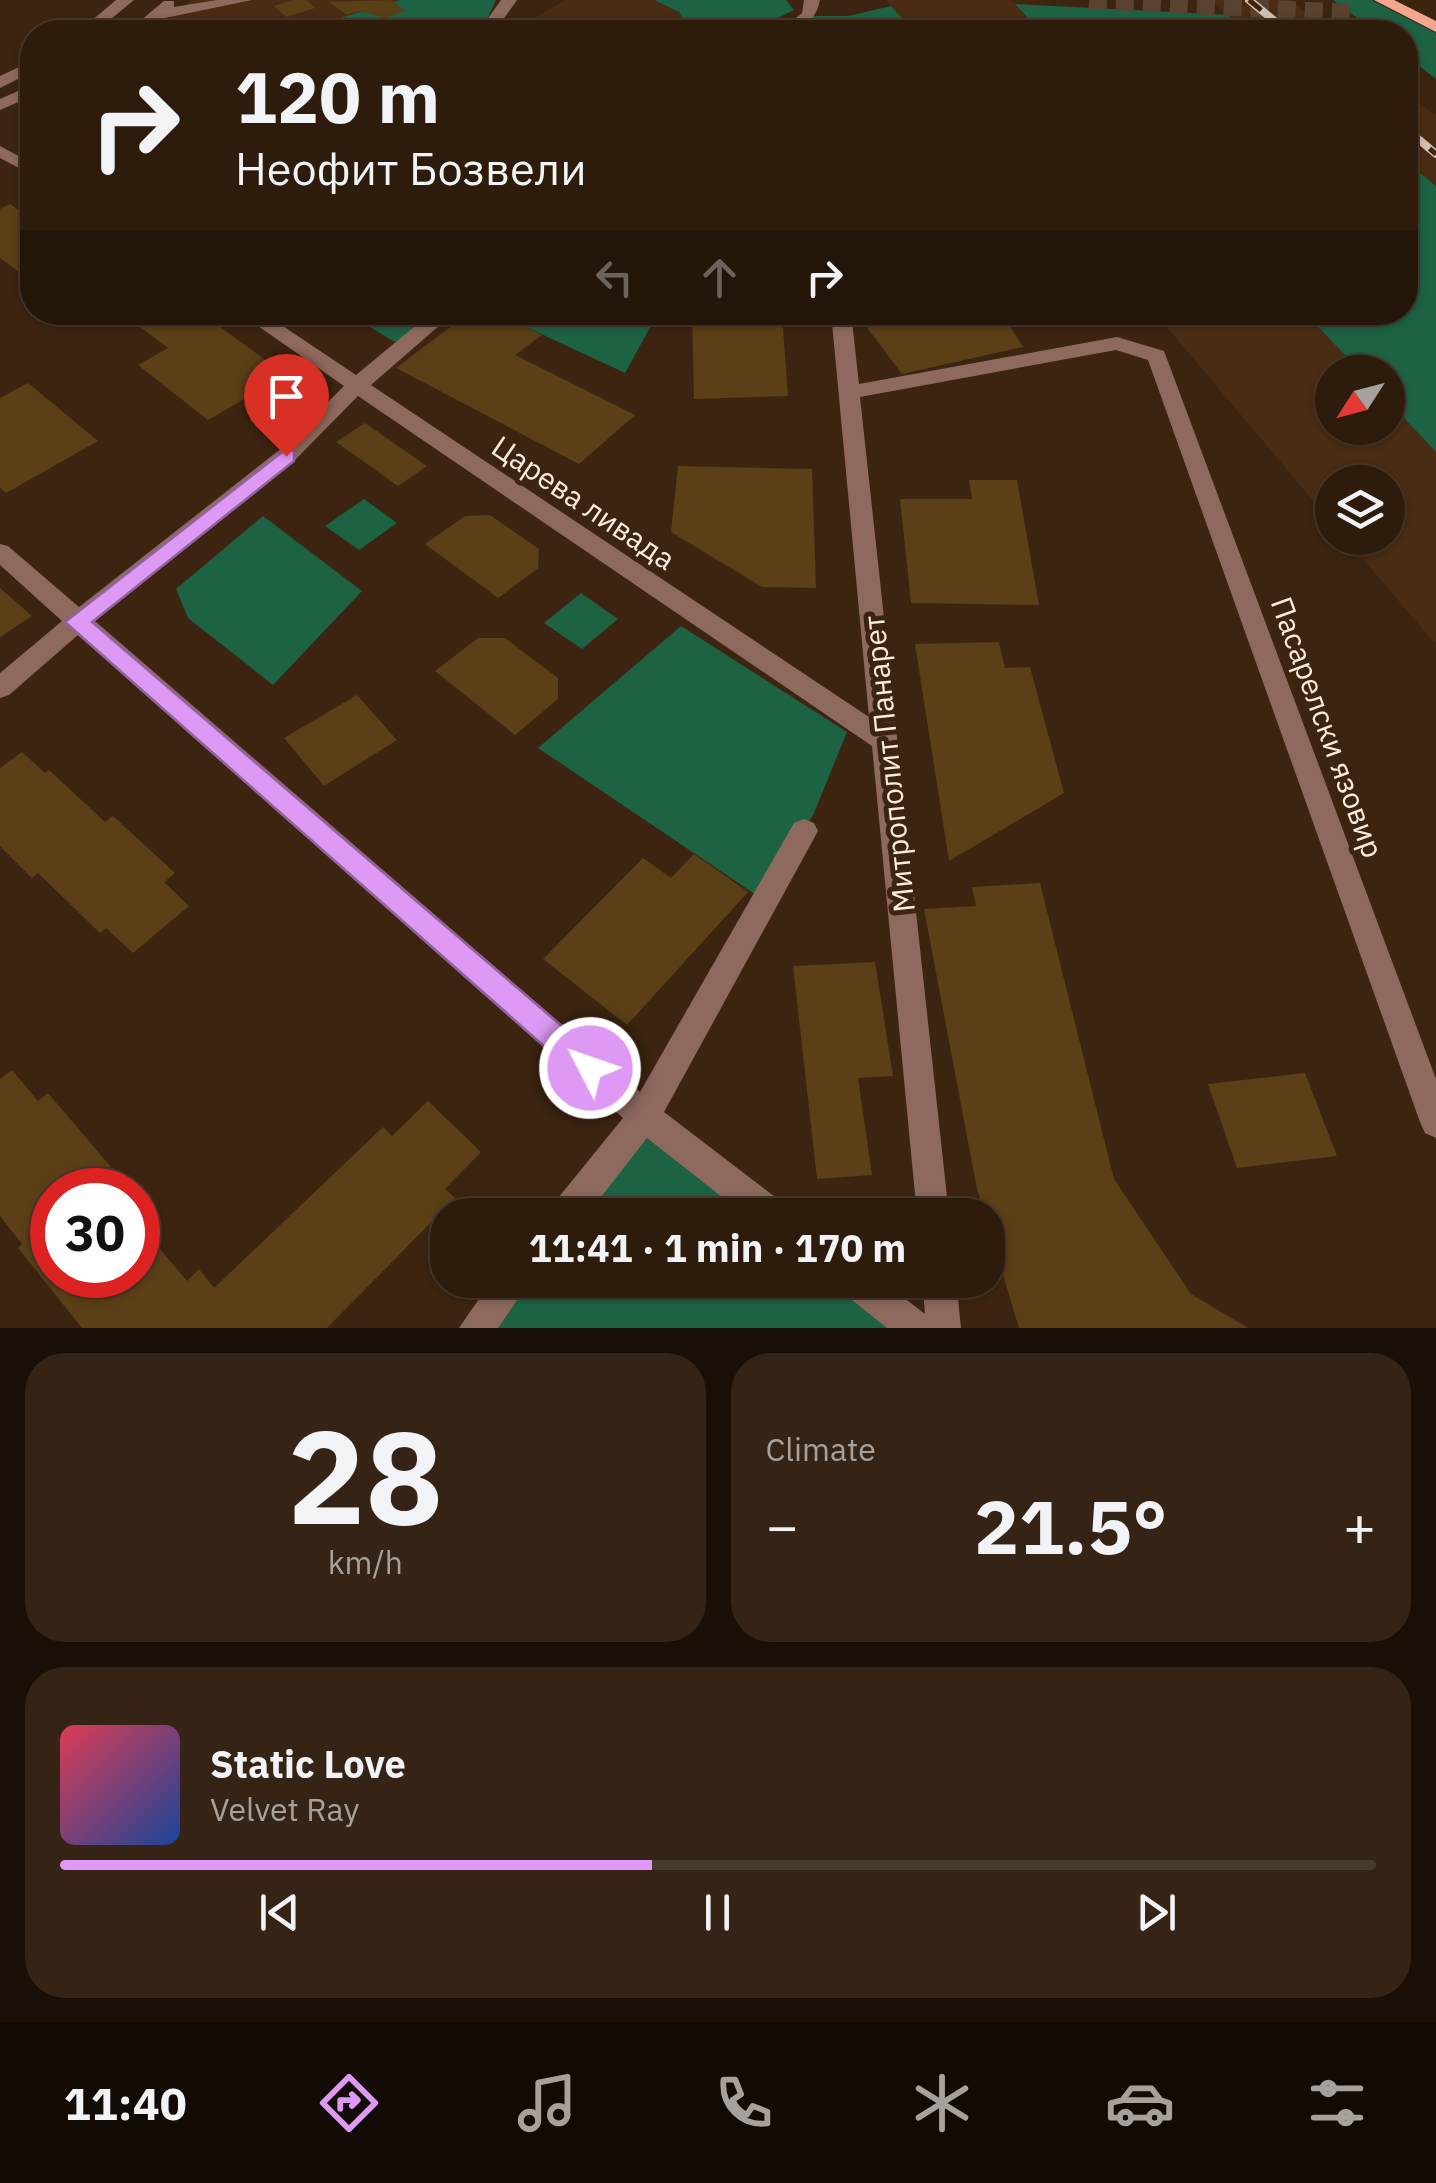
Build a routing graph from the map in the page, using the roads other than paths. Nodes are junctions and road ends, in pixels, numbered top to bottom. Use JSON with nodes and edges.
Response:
{"nodes":[{"id":1,"x":126,"y":0,"type":"edge"},
{"id":2,"x":173,"y":0,"type":"edge"},
{"id":3,"x":244,"y":0,"type":"edge"},
{"id":4,"x":1382,"y":0,"type":"tunnel mouth"},
{"id":5,"x":1412,"y":0,"type":"edge"},
{"id":6,"x":1436,"y":12,"type":"edge"},
{"id":7,"x":157,"y":16,"type":"junction"},
{"id":8,"x":101,"y":20,"type":"edge"},
{"id":9,"x":151,"y":20,"type":"edge"},
{"id":10,"x":1436,"y":27,"type":"edge"},
{"id":11,"x":267,"y":325,"type":"edge"},
{"id":12,"x":430,"y":325,"type":"edge"},
{"id":13,"x":842,"y":325,"type":"edge"},
{"id":14,"x":357,"y":386,"type":"junction"},
{"id":15,"x":850,"y":392,"type":"junction"},
{"id":16,"x":0,"y":552,"type":"edge"},
{"id":17,"x":76,"y":622,"type":"junction"},
{"id":18,"x":0,"y":688,"type":"edge"},
{"id":19,"x":886,"y":741,"type":"junction"},
{"id":20,"x":804,"y":832,"type":"dead end"},
{"id":21,"x":644,"y":1116,"type":"junction"},
{"id":22,"x":1436,"y":1122,"type":"edge"},
{"id":23,"x":579,"y":1198,"type":"edge"},
{"id":24,"x":749,"y":1198,"type":"edge"},
{"id":25,"x":931,"y":1198,"type":"edge"},
{"id":26,"x":500,"y":1298,"type":"edge"},
{"id":27,"x":877,"y":1298,"type":"edge"},
{"id":28,"x":941,"y":1298,"type":"edge"},
{"id":29,"x":476,"y":1328,"type":"edge"},
{"id":30,"x":915,"y":1328,"type":"edge"},
{"id":31,"x":944,"y":1328,"type":"edge"}],
"edges":[{"from":1,"to":8,"type":"street"},
{"from":2,"to":7,"type":"street"},
{"from":3,"to":7,"type":"street"},
{"from":4,"to":10,"type":"main road"},
{"from":5,"to":6,"type":"main road"},
{"from":7,"to":9,"type":"street"},
{"from":11,"to":14,"type":"street","name":"Царева ливада"},
{"from":12,"to":14,"type":"street"},
{"from":13,"to":15,"type":"street","name":"Митрополит Панарет"},
{"from":14,"to":17,"type":"street"},
{"from":14,"to":19,"type":"street","name":"Царева ливада"},
{"from":15,"to":19,"type":"street","name":"Митрополит Панарет"},
{"from":15,"to":22,"type":"street","name":"Пасарелски язовир"},
{"from":16,"to":17,"type":"street"},
{"from":17,"to":18,"type":"street"},
{"from":17,"to":21,"type":"street"},
{"from":19,"to":25,"type":"street","name":"Митрополит Панарет"},
{"from":20,"to":21,"type":"street"},
{"from":21,"to":23,"type":"street"},
{"from":21,"to":24,"type":"street"},
{"from":26,"to":29,"type":"street"},
{"from":27,"to":30,"type":"street"},
{"from":28,"to":31,"type":"street"}]}
